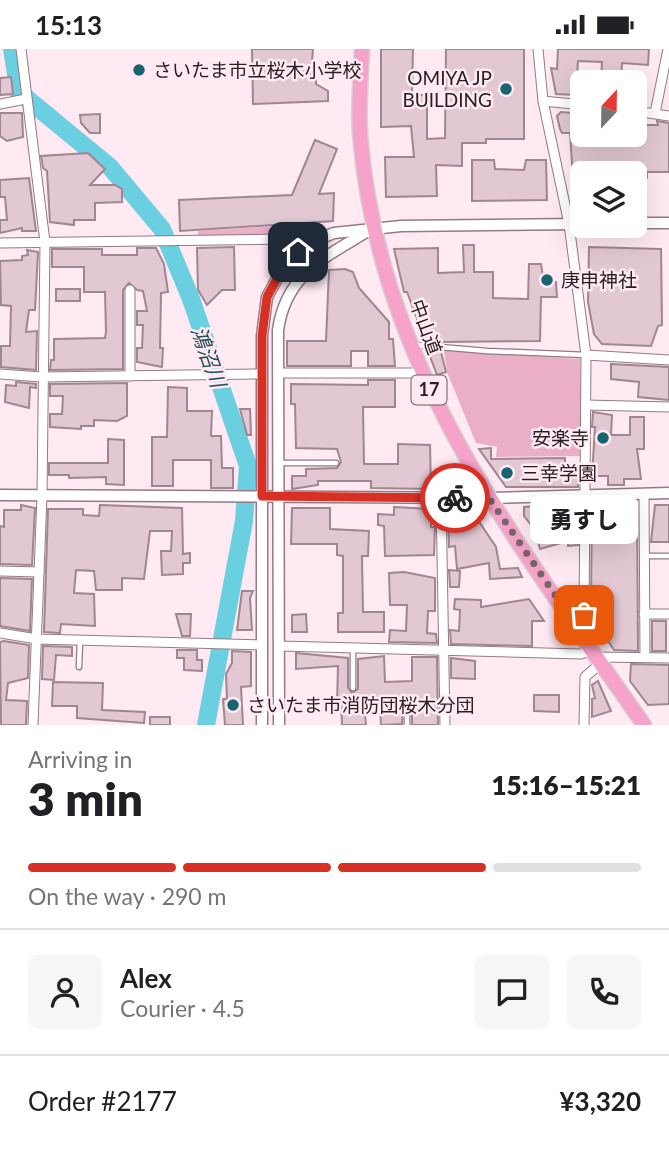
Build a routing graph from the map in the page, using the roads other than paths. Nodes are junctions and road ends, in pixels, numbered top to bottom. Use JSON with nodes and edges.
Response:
{"nodes":[{"id":1,"x":21,"y":49,"type":"edge"},
{"id":2,"x":362,"y":49,"type":"edge"},
{"id":3,"x":538,"y":49,"type":"edge"},
{"id":4,"x":668,"y":49,"type":"edge"},
{"id":5,"x":26,"y":99,"type":"junction"},
{"id":6,"x":543,"y":101,"type":"junction"},
{"id":7,"x":0,"y":104,"type":"edge"},
{"id":8,"x":570,"y":104,"type":"edge"},
{"id":9,"x":648,"y":112,"type":"edge"},
{"id":10,"x":655,"y":113,"type":"junction"},
{"id":11,"x":669,"y":116,"type":"edge"},
{"id":12,"x":647,"y":223,"type":"edge"},
{"id":13,"x":669,"y":223,"type":"edge"},
{"id":14,"x":569,"y":224,"type":"junction"},
{"id":15,"x":374,"y":228,"type":"junction"},
{"id":16,"x":45,"y":242,"type":"junction"},
{"id":17,"x":0,"y":243,"type":"edge"},
{"id":18,"x":298,"y":252,"type":"junction"},
{"id":19,"x":130,"y":290,"type":"dead end"},
{"id":20,"x":410,"y":344,"type":"junction"},
{"id":21,"x":586,"y":355,"type":"junction"},
{"id":22,"x":669,"y":360,"type":"edge"},
{"id":23,"x":278,"y":373,"type":"junction"},
{"id":24,"x":422,"y":373,"type":"junction"},
{"id":25,"x":0,"y":374,"type":"edge"},
{"id":26,"x":262,"y":374,"type":"junction"},
{"id":27,"x":130,"y":376,"type":"junction"},
{"id":28,"x":42,"y":377,"type":"junction"},
{"id":29,"x":586,"y":405,"type":"junction"},
{"id":30,"x":669,"y":407,"type":"edge"},
{"id":31,"x":336,"y":463,"type":"dead end"},
{"id":32,"x":278,"y":464,"type":"junction"},
{"id":33,"x":669,"y":493,"type":"edge"},
{"id":34,"x":644,"y":494,"type":"junction"},
{"id":35,"x":0,"y":495,"type":"edge"},
{"id":36,"x":588,"y":495,"type":"junction"},
{"id":37,"x":42,"y":496,"type":"junction"},
{"id":38,"x":251,"y":496,"type":"junction"},
{"id":39,"x":278,"y":496,"type":"junction"},
{"id":40,"x":441,"y":498,"type":"junction"},
{"id":41,"x":489,"y":498,"type":"junction"},
{"id":42,"x":669,"y":556,"type":"edge"},
{"id":43,"x":644,"y":557,"type":"junction"},
{"id":44,"x":0,"y":571,"type":"edge"},
{"id":45,"x":39,"y":572,"type":"junction"},
{"id":46,"x":645,"y":614,"type":"junction"},
{"id":47,"x":669,"y":614,"type":"edge"},
{"id":48,"x":577,"y":627,"type":"junction"},
{"id":49,"x":0,"y":633,"type":"edge"},
{"id":50,"x":37,"y":639,"type":"junction"},
{"id":51,"x":80,"y":640,"type":"junction"},
{"id":52,"x":262,"y":645,"type":"junction"},
{"id":53,"x":279,"y":646,"type":"junction"},
{"id":54,"x":353,"y":647,"type":"junction"},
{"id":55,"x":443,"y":649,"type":"junction"},
{"id":56,"x":645,"y":656,"type":"junction"},
{"id":57,"x":597,"y":657,"type":"junction"},
{"id":58,"x":669,"y":658,"type":"edge"},
{"id":59,"x":79,"y":667,"type":"dead end"},
{"id":60,"x":353,"y":688,"type":"dead end"},
{"id":61,"x":407,"y":709,"type":"dead end"},
{"id":62,"x":33,"y":725,"type":"edge"},
{"id":63,"x":262,"y":725,"type":"edge"},
{"id":64,"x":279,"y":725,"type":"edge"},
{"id":65,"x":407,"y":725,"type":"edge"},
{"id":66,"x":445,"y":725,"type":"edge"},
{"id":67,"x":584,"y":725,"type":"edge"},
{"id":68,"x":644,"y":725,"type":"edge"}],
"edges":[{"from":1,"to":5,"type":"street"},
{"from":2,"to":15,"type":"highway","name":"中山道","number":"17"},
{"from":3,"to":6,"type":"street"},
{"from":4,"to":10,"type":"street"},
{"from":5,"to":7,"type":"street"},
{"from":5,"to":16,"type":"street"},
{"from":6,"to":8,"type":"street"},
{"from":6,"to":14,"type":"street"},
{"from":9,"to":10,"type":"street"},
{"from":10,"to":11,"type":"street"},
{"from":12,"to":13,"type":"street"},
{"from":14,"to":15,"type":"street"},
{"from":14,"to":21,"type":"street"},
{"from":15,"to":18,"type":"street"},
{"from":15,"to":20,"type":"highway","name":"中山道","number":"17"},
{"from":15,"to":23,"type":"street"},
{"from":16,"to":17,"type":"street"},
{"from":16,"to":18,"type":"street"},
{"from":16,"to":28,"type":"street"},
{"from":18,"to":26,"type":"street"},
{"from":19,"to":27,"type":"street"},
{"from":20,"to":21,"type":"lane"},
{"from":20,"to":24,"type":"highway","name":"中山道","number":"17"},
{"from":21,"to":22,"type":"street"},
{"from":21,"to":29,"type":"street"},
{"from":23,"to":24,"type":"street"},
{"from":23,"to":32,"type":"street"},
{"from":24,"to":41,"type":"highway","name":"中山道","number":"17"},
{"from":25,"to":28,"type":"street"},
{"from":26,"to":27,"type":"street"},
{"from":26,"to":38,"type":"street"},
{"from":27,"to":28,"type":"street"},
{"from":28,"to":37,"type":"street"},
{"from":29,"to":30,"type":"street"},
{"from":29,"to":36,"type":"street"},
{"from":31,"to":32,"type":"lane"},
{"from":32,"to":39,"type":"street"},
{"from":33,"to":34,"type":"street"},
{"from":34,"to":36,"type":"street"},
{"from":34,"to":43,"type":"street"},
{"from":35,"to":37,"type":"street"},
{"from":36,"to":41,"type":"street"},
{"from":36,"to":48,"type":"street"},
{"from":37,"to":38,"type":"street"},
{"from":37,"to":45,"type":"street"},
{"from":38,"to":39,"type":"street"},
{"from":38,"to":52,"type":"street"},
{"from":39,"to":40,"type":"street"},
{"from":39,"to":53,"type":"street"},
{"from":40,"to":41,"type":"street"},
{"from":40,"to":55,"type":"street"},
{"from":41,"to":48,"type":"highway","name":"中山道","number":"17"},
{"from":42,"to":43,"type":"lane"},
{"from":43,"to":46,"type":"street"},
{"from":44,"to":45,"type":"street"},
{"from":45,"to":50,"type":"street"},
{"from":46,"to":47,"type":"street"},
{"from":46,"to":56,"type":"street"},
{"from":48,"to":57,"type":"highway","name":"中山道","number":"17"},
{"from":49,"to":50,"type":"street"},
{"from":50,"to":51,"type":"street"},
{"from":50,"to":62,"type":"street"},
{"from":51,"to":52,"type":"street"},
{"from":51,"to":59,"type":"lane"},
{"from":52,"to":63,"type":"street"},
{"from":53,"to":54,"type":"street"},
{"from":53,"to":64,"type":"street"},
{"from":54,"to":55,"type":"street"},
{"from":54,"to":60,"type":"lane"},
{"from":55,"to":57,"type":"street"},
{"from":55,"to":66,"type":"street"},
{"from":56,"to":57,"type":"street"},
{"from":56,"to":58,"type":"street"},
{"from":57,"to":67,"type":"street"},
{"from":57,"to":68,"type":"highway","name":"中山道","number":"17"},
{"from":61,"to":65,"type":"lane"}]}
